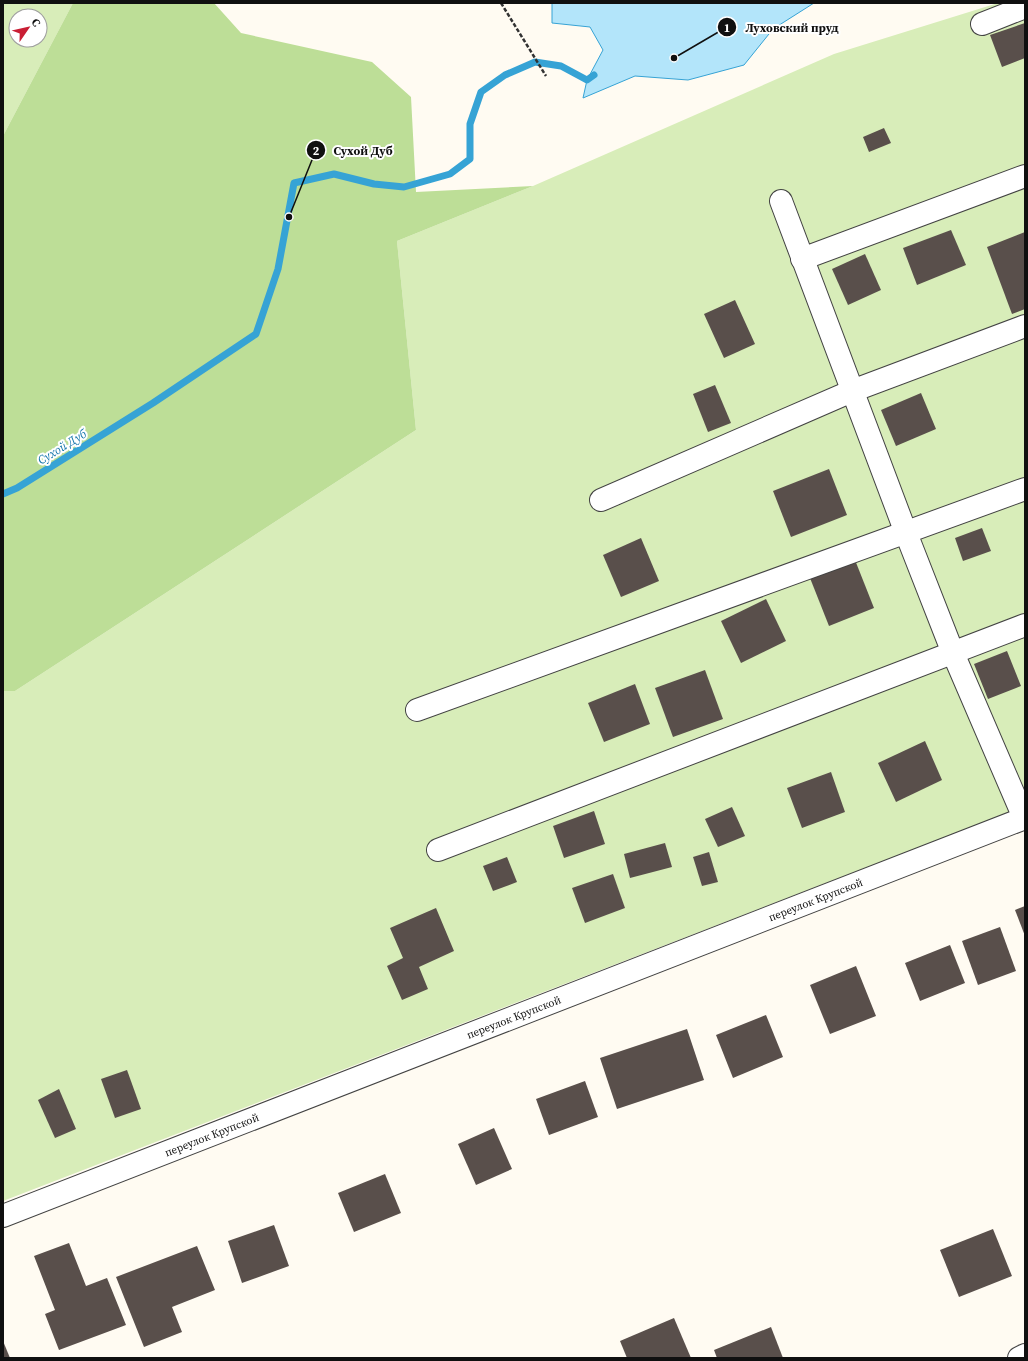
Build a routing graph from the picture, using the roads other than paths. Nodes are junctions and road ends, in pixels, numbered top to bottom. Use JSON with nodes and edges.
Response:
{"nodes":[{"id":1,"x":1025,"y":7,"type":"edge"},
{"id":2,"x":982,"y":24,"type":"dead end"},
{"id":3,"x":1025,"y":176,"type":"edge"},
{"id":4,"x":781,"y":201,"type":"dead end"},
{"id":5,"x":802,"y":259,"type":"junction"},
{"id":6,"x":1025,"y":326,"type":"edge"},
{"id":7,"x":852,"y":391,"type":"junction"},
{"id":8,"x":1025,"y":489,"type":"edge"},
{"id":9,"x":601,"y":500,"type":"dead end"},
{"id":10,"x":906,"y":533,"type":"junction"},
{"id":11,"x":1025,"y":625,"type":"edge"},
{"id":12,"x":953,"y":653,"type":"junction"},
{"id":13,"x":417,"y":710,"type":"dead end"},
{"id":14,"x":1025,"y":818,"type":"edge"},
{"id":15,"x":438,"y":850,"type":"dead end"},
{"id":16,"x":3,"y":1216,"type":"edge"},
{"id":17,"x":1025,"y":1356,"type":"edge"},
{"id":18,"x":1019,"y":1358,"type":"edge"}],
"edges":[{"from":1,"to":2,"type":"street"},
{"from":3,"to":5,"type":"street"},
{"from":4,"to":5,"type":"street"},
{"from":5,"to":7,"type":"street"},
{"from":6,"to":7,"type":"street"},
{"from":7,"to":9,"type":"street"},
{"from":7,"to":10,"type":"street"},
{"from":8,"to":10,"type":"street"},
{"from":10,"to":12,"type":"street"},
{"from":10,"to":13,"type":"street"},
{"from":11,"to":12,"type":"street"},
{"from":12,"to":14,"type":"street"},
{"from":12,"to":15,"type":"street"},
{"from":14,"to":16,"type":"street","name":"переулок Крупской"},
{"from":17,"to":18,"type":"street"}]}
